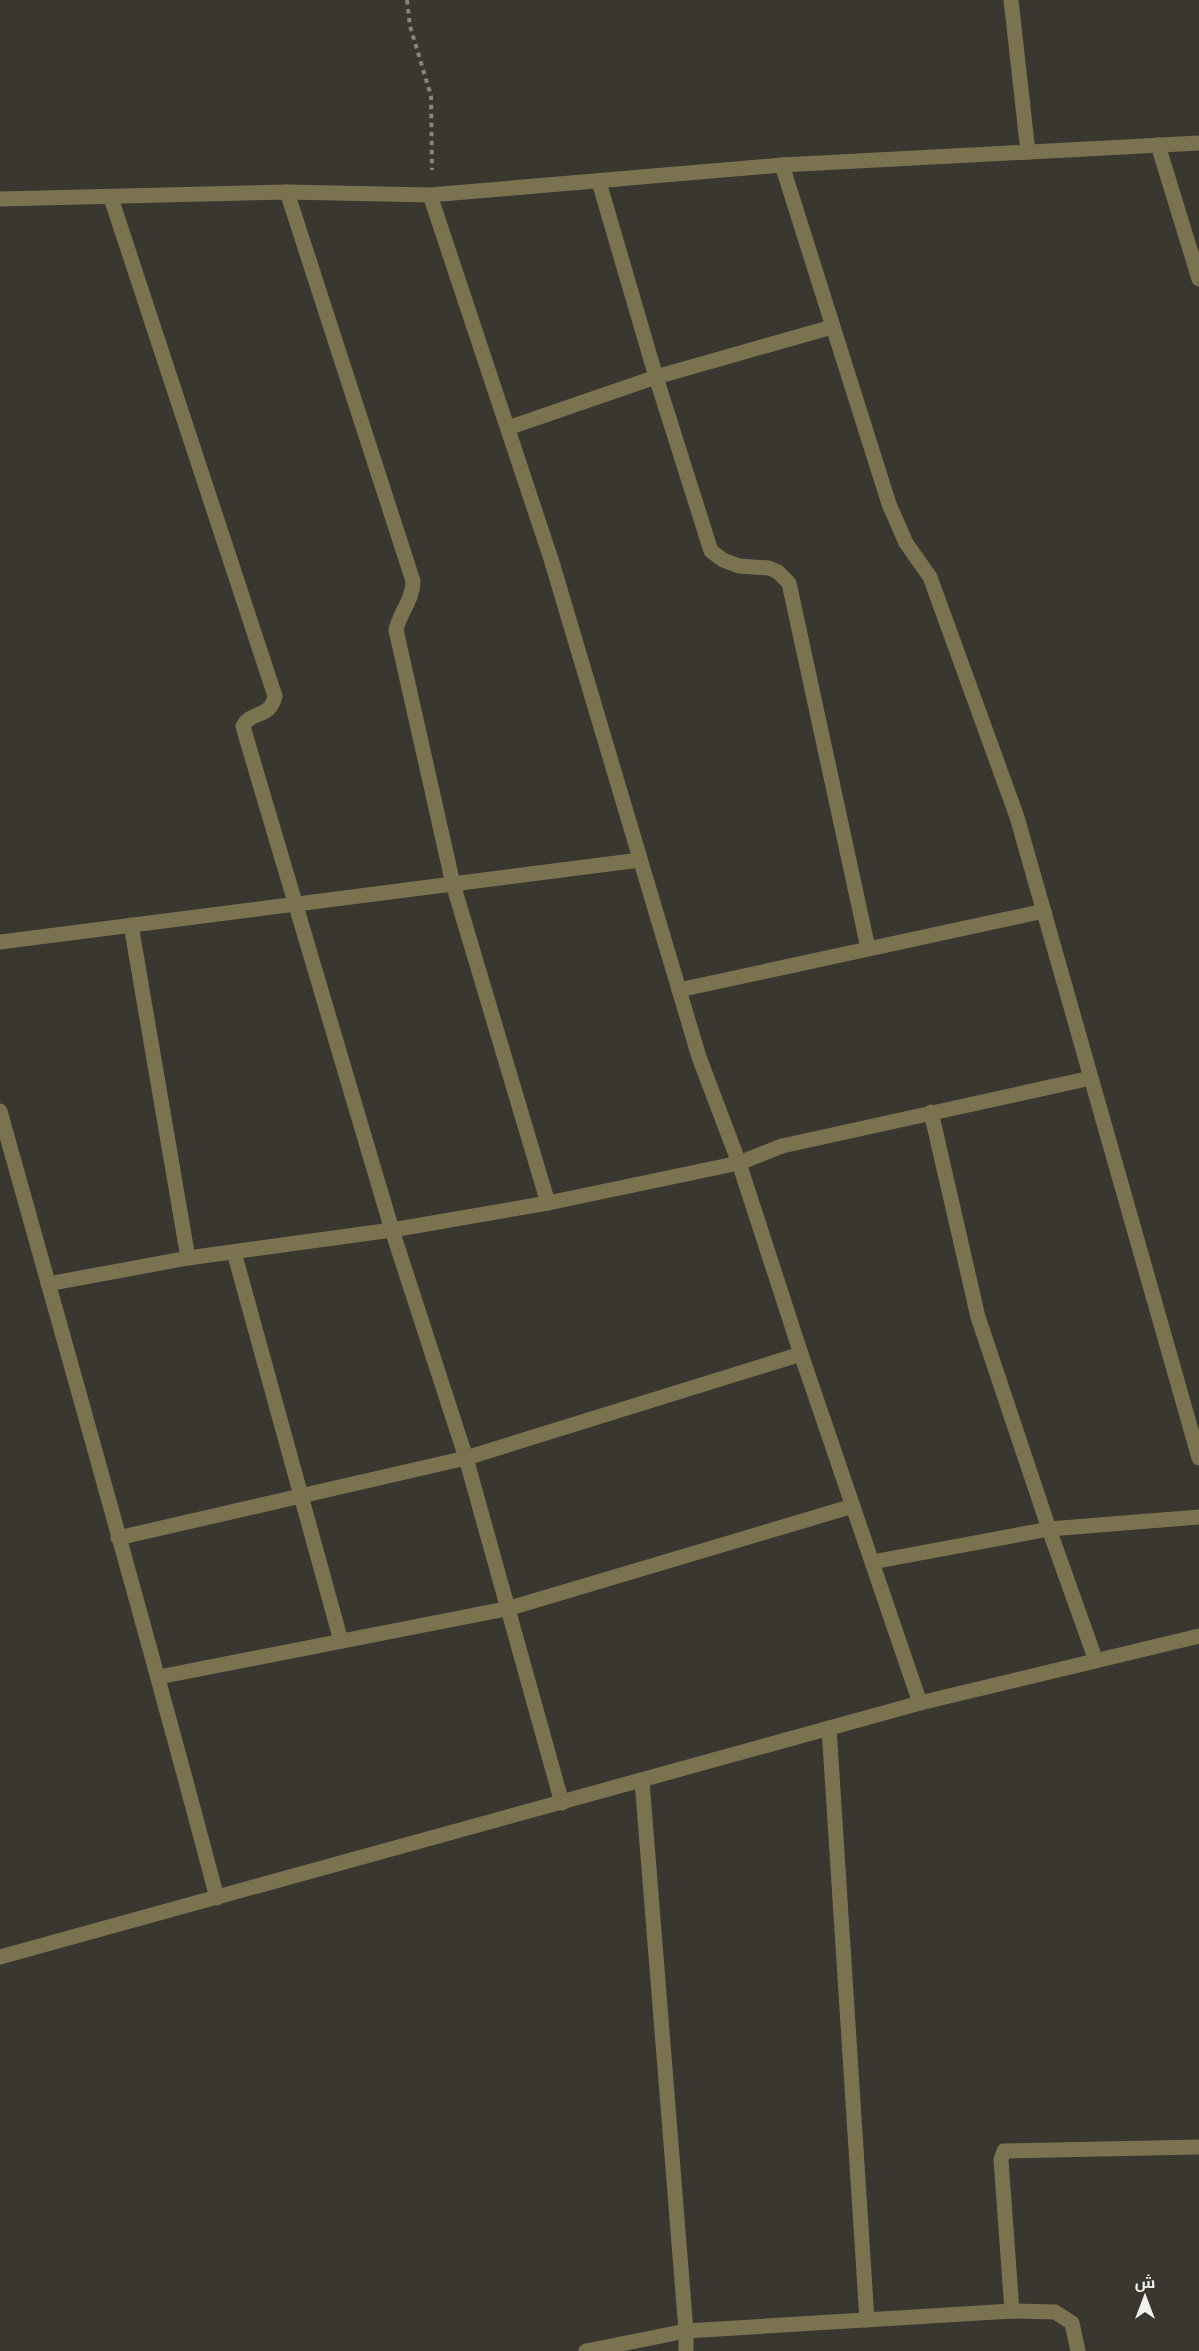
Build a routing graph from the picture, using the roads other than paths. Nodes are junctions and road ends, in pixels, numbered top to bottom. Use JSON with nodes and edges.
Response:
{"nodes":[{"id":1,"x":1011,"y":0,"type":"edge"},
{"id":2,"x":1199,"y":143,"type":"edge"},
{"id":3,"x":1158,"y":145,"type":"junction"},
{"id":4,"x":1028,"y":152,"type":"junction"},
{"id":5,"x":782,"y":165,"type":"junction"},
{"id":6,"x":599,"y":182,"type":"junction"},
{"id":7,"x":287,"y":192,"type":"junction"},
{"id":8,"x":430,"y":195,"type":"junction"},
{"id":9,"x":111,"y":198,"type":"junction"},
{"id":10,"x":0,"y":199,"type":"edge"},
{"id":11,"x":1199,"y":279,"type":"edge"},
{"id":12,"x":832,"y":327,"type":"junction"},
{"id":13,"x":656,"y":377,"type":"junction"},
{"id":14,"x":508,"y":428,"type":"junction"},
{"id":15,"x":640,"y":860,"type":"junction"},
{"id":16,"x":453,"y":884,"type":"junction"},
{"id":17,"x":294,"y":905,"type":"junction"},
{"id":18,"x":1044,"y":911,"type":"junction"},
{"id":19,"x":131,"y":925,"type":"junction"},
{"id":20,"x":0,"y":942,"type":"edge"},
{"id":21,"x":868,"y":948,"type":"junction"},
{"id":22,"x":679,"y":990,"type":"junction"},
{"id":23,"x":1091,"y":1078,"type":"junction"},
{"id":24,"x":0,"y":1111,"type":"edge"},
{"id":25,"x":931,"y":1112,"type":"junction"},
{"id":26,"x":739,"y":1163,"type":"junction"},
{"id":27,"x":548,"y":1203,"type":"junction"},
{"id":28,"x":392,"y":1230,"type":"junction"},
{"id":29,"x":234,"y":1252,"type":"junction"},
{"id":30,"x":188,"y":1258,"type":"junction"},
{"id":31,"x":48,"y":1284,"type":"junction"},
{"id":32,"x":801,"y":1354,"type":"junction"},
{"id":33,"x":466,"y":1458,"type":"junction"},
{"id":34,"x":1199,"y":1458,"type":"edge"},
{"id":35,"x":300,"y":1498,"type":"junction"},
{"id":36,"x":853,"y":1506,"type":"junction"},
{"id":37,"x":1199,"y":1517,"type":"edge"},
{"id":38,"x":1048,"y":1529,"type":"junction"},
{"id":39,"x":118,"y":1538,"type":"junction"},
{"id":40,"x":872,"y":1562,"type":"junction"},
{"id":41,"x":510,"y":1608,"type":"junction"},
{"id":42,"x":1199,"y":1636,"type":"edge"},
{"id":43,"x":341,"y":1641,"type":"junction"},
{"id":44,"x":1096,"y":1660,"type":"junction"},
{"id":45,"x":159,"y":1677,"type":"junction"},
{"id":46,"x":920,"y":1703,"type":"junction"},
{"id":47,"x":829,"y":1728,"type":"junction"},
{"id":48,"x":642,"y":1781,"type":"junction"},
{"id":49,"x":562,"y":1803,"type":"junction"},
{"id":50,"x":217,"y":1898,"type":"junction"},
{"id":51,"x":0,"y":1957,"type":"edge"},
{"id":52,"x":1199,"y":2147,"type":"edge"},
{"id":53,"x":1012,"y":2311,"type":"junction"},
{"id":54,"x":867,"y":2319,"type":"junction"},
{"id":55,"x":686,"y":2331,"type":"junction"},
{"id":56,"x":586,"y":2351,"type":"edge"},
{"id":57,"x":686,"y":2351,"type":"edge"},
{"id":58,"x":1077,"y":2351,"type":"edge"}],
"edges":[{"from":1,"to":4,"type":"street"},
{"from":2,"to":3,"type":"street"},
{"from":3,"to":4,"type":"street"},
{"from":3,"to":11,"type":"street"},
{"from":4,"to":5,"type":"street"},
{"from":5,"to":6,"type":"street"},
{"from":5,"to":12,"type":"street"},
{"from":6,"to":8,"type":"street"},
{"from":6,"to":13,"type":"street"},
{"from":7,"to":8,"type":"street"},
{"from":7,"to":9,"type":"street"},
{"from":7,"to":16,"type":"street"},
{"from":8,"to":14,"type":"street"},
{"from":9,"to":10,"type":"street"},
{"from":9,"to":17,"type":"street"},
{"from":12,"to":13,"type":"street"},
{"from":12,"to":18,"type":"street"},
{"from":13,"to":14,"type":"street"},
{"from":13,"to":21,"type":"street"},
{"from":14,"to":15,"type":"street"},
{"from":15,"to":16,"type":"street"},
{"from":15,"to":22,"type":"street"},
{"from":16,"to":17,"type":"street"},
{"from":16,"to":27,"type":"street"},
{"from":17,"to":19,"type":"street"},
{"from":17,"to":28,"type":"street"},
{"from":18,"to":21,"type":"street"},
{"from":18,"to":23,"type":"street"},
{"from":19,"to":20,"type":"street"},
{"from":19,"to":30,"type":"street"},
{"from":21,"to":22,"type":"street"},
{"from":22,"to":26,"type":"street"},
{"from":23,"to":25,"type":"street"},
{"from":23,"to":34,"type":"street"},
{"from":24,"to":31,"type":"street"},
{"from":25,"to":26,"type":"street"},
{"from":25,"to":38,"type":"street"},
{"from":26,"to":27,"type":"street"},
{"from":26,"to":32,"type":"street"},
{"from":27,"to":28,"type":"street"},
{"from":28,"to":29,"type":"street"},
{"from":28,"to":33,"type":"street"},
{"from":29,"to":30,"type":"street"},
{"from":29,"to":35,"type":"street"},
{"from":30,"to":31,"type":"street"},
{"from":31,"to":39,"type":"street"},
{"from":32,"to":33,"type":"street"},
{"from":32,"to":36,"type":"street"},
{"from":33,"to":35,"type":"street"},
{"from":33,"to":41,"type":"street"},
{"from":35,"to":39,"type":"street"},
{"from":35,"to":43,"type":"street"},
{"from":36,"to":40,"type":"street"},
{"from":36,"to":41,"type":"street"},
{"from":37,"to":38,"type":"street"},
{"from":38,"to":40,"type":"street"},
{"from":38,"to":44,"type":"street"},
{"from":39,"to":45,"type":"street"},
{"from":40,"to":46,"type":"street"},
{"from":41,"to":43,"type":"street"},
{"from":41,"to":49,"type":"street"},
{"from":42,"to":44,"type":"street"},
{"from":43,"to":45,"type":"street"},
{"from":44,"to":46,"type":"street"},
{"from":45,"to":50,"type":"street"},
{"from":46,"to":47,"type":"street"},
{"from":47,"to":48,"type":"street"},
{"from":47,"to":54,"type":"street"},
{"from":48,"to":49,"type":"street"},
{"from":48,"to":55,"type":"street"},
{"from":49,"to":50,"type":"street"},
{"from":50,"to":51,"type":"street"},
{"from":52,"to":53,"type":"street"},
{"from":53,"to":54,"type":"street"},
{"from":53,"to":58,"type":"street"},
{"from":54,"to":55,"type":"street"},
{"from":55,"to":56,"type":"street"},
{"from":55,"to":57,"type":"street"}]}
